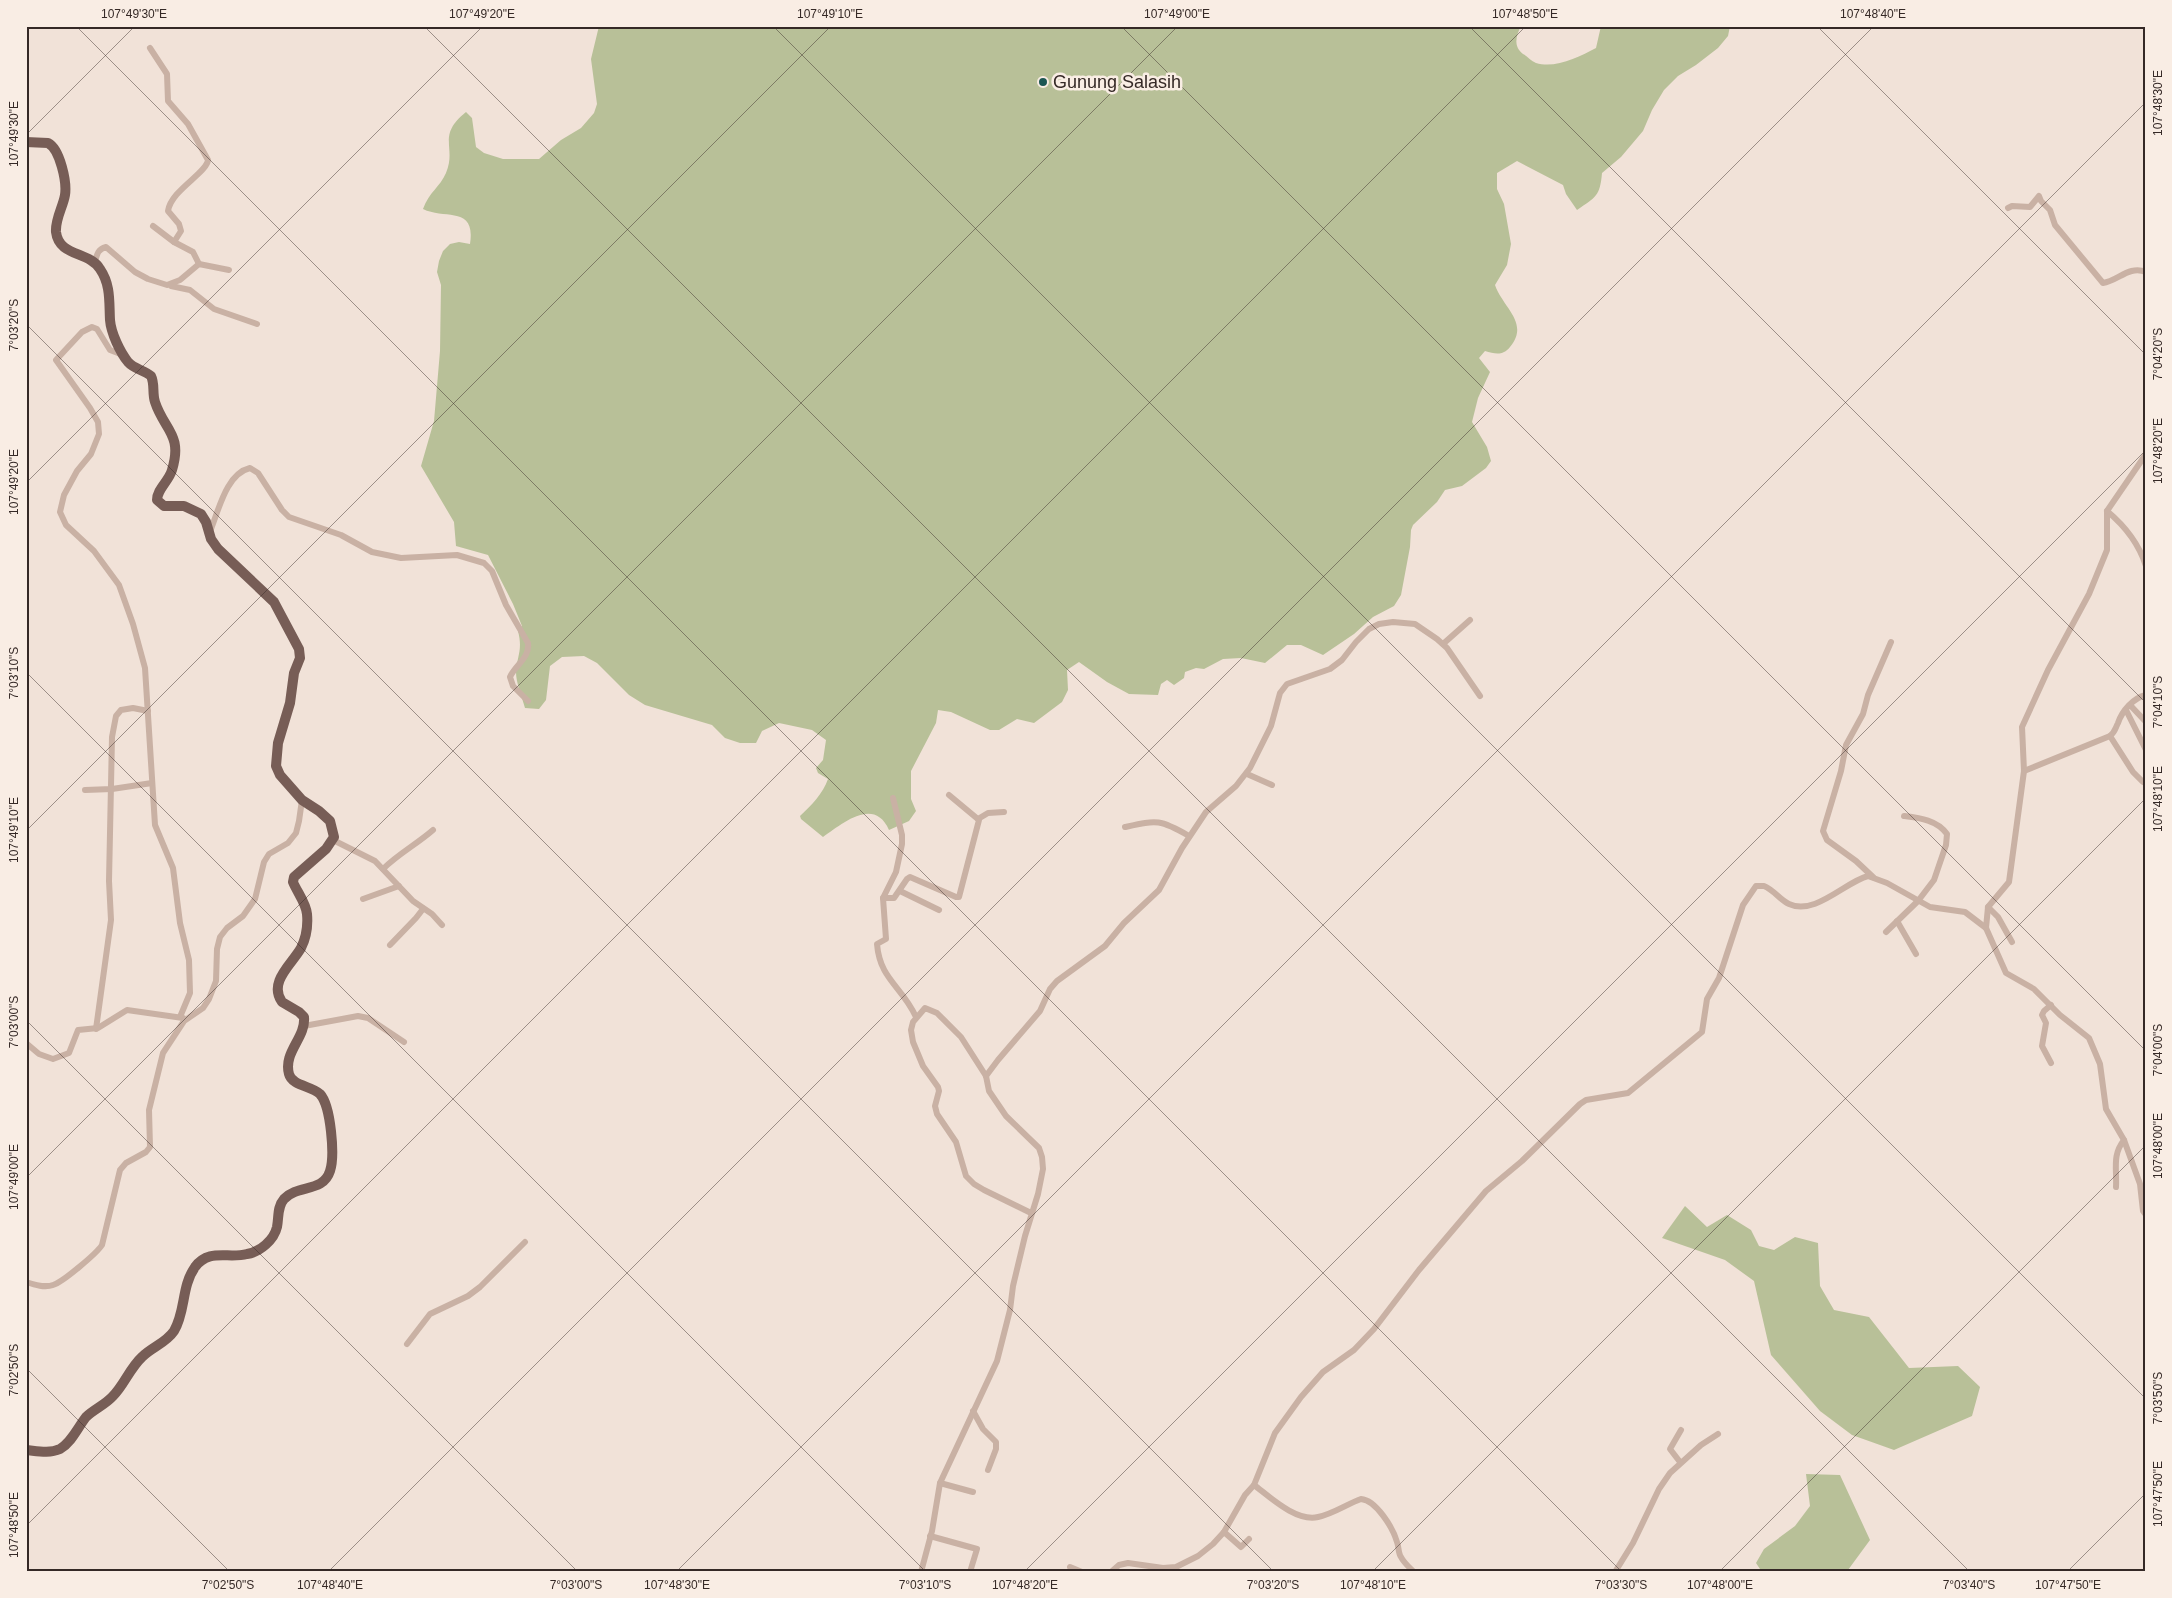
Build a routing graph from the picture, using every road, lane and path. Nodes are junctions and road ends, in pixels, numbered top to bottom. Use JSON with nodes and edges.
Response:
{"nodes":[{"id":1,"x":150,"y":48,"type":"dead end"},
{"id":2,"x":26,"y":142,"type":"edge"},
{"id":3,"x":2008,"y":208,"type":"dead end"},
{"id":4,"x":153,"y":226,"type":"dead end"},
{"id":5,"x":174,"y":242,"type":"junction"},
{"id":6,"x":95,"y":262,"type":"junction"},
{"id":7,"x":199,"y":264,"type":"junction"},
{"id":8,"x":229,"y":270,"type":"dead end"},
{"id":9,"x":2146,"y":272,"type":"edge"},
{"id":10,"x":167,"y":285,"type":"junction"},
{"id":11,"x":257,"y":324,"type":"dead end"},
{"id":12,"x":124,"y":355,"type":"junction"},
{"id":13,"x":2146,"y":454,"type":"edge"},
{"id":14,"x":2108,"y":511,"type":"junction"},
{"id":15,"x":209,"y":535,"type":"junction"},
{"id":16,"x":2146,"y":566,"type":"edge"},
{"id":17,"x":1470,"y":620,"type":"dead end"},
{"id":18,"x":1891,"y":642,"type":"dead end"},
{"id":19,"x":1443,"y":644,"type":"junction"},
{"id":20,"x":2146,"y":695,"type":"edge"},
{"id":21,"x":1480,"y":696,"type":"dead end"},
{"id":22,"x":528,"y":701,"type":"dead end"},
{"id":23,"x":2128,"y":707,"type":"junction"},
{"id":24,"x":148,"y":711,"type":"junction"},
{"id":25,"x":2146,"y":722,"type":"edge"},
{"id":26,"x":2110,"y":736,"type":"junction"},
{"id":27,"x":2146,"y":750,"type":"edge"},
{"id":28,"x":2024,"y":771,"type":"junction"},
{"id":29,"x":1247,"y":774,"type":"junction"},
{"id":30,"x":2143,"y":782,"type":"dead end"},
{"id":31,"x":152,"y":783,"type":"junction"},
{"id":32,"x":1272,"y":785,"type":"dead end"},
{"id":33,"x":112,"y":789,"type":"junction"},
{"id":34,"x":85,"y":790,"type":"dead end"},
{"id":35,"x":949,"y":795,"type":"dead end"},
{"id":36,"x":892,"y":798,"type":"dead end"},
{"id":37,"x":302,"y":800,"type":"junction"},
{"id":38,"x":1004,"y":812,"type":"dead end"},
{"id":39,"x":1904,"y":816,"type":"dead end"},
{"id":40,"x":978,"y":819,"type":"junction"},
{"id":41,"x":1124,"y":827,"type":"dead end"},
{"id":42,"x":433,"y":830,"type":"dead end"},
{"id":43,"x":1189,"y":836,"type":"junction"},
{"id":44,"x":333,"y":840,"type":"junction"},
{"id":45,"x":383,"y":869,"type":"junction"},
{"id":46,"x":1873,"y":877,"type":"junction"},
{"id":47,"x":399,"y":886,"type":"junction"},
{"id":48,"x":900,"y":891,"type":"junction"},
{"id":49,"x":883,"y":898,"type":"junction"},
{"id":50,"x":362,"y":899,"type":"dead end"},
{"id":51,"x":1918,"y":901,"type":"junction"},
{"id":52,"x":1988,"y":907,"type":"junction"},
{"id":53,"x":422,"y":909,"type":"junction"},
{"id":54,"x":939,"y":910,"type":"dead end"},
{"id":55,"x":1897,"y":921,"type":"junction"},
{"id":56,"x":442,"y":925,"type":"dead end"},
{"id":57,"x":1986,"y":928,"type":"junction"},
{"id":58,"x":1886,"y":932,"type":"dead end"},
{"id":59,"x":2012,"y":942,"type":"dead end"},
{"id":60,"x":390,"y":945,"type":"dead end"},
{"id":61,"x":1916,"y":954,"type":"dead end"},
{"id":62,"x":2051,"y":1006,"type":"junction"},
{"id":63,"x":916,"y":1017,"type":"junction"},
{"id":64,"x":183,"y":1018,"type":"junction"},
{"id":65,"x":304,"y":1026,"type":"junction"},
{"id":66,"x":96,"y":1029,"type":"junction"},
{"id":67,"x":404,"y":1042,"type":"dead end"},
{"id":68,"x":26,"y":1043,"type":"edge"},
{"id":69,"x":2051,"y":1063,"type":"dead end"},
{"id":70,"x":986,"y":1076,"type":"junction"},
{"id":71,"x":2124,"y":1140,"type":"junction"},
{"id":72,"x":2116,"y":1187,"type":"dead end"},
{"id":73,"x":1031,"y":1213,"type":"junction"},
{"id":74,"x":2146,"y":1214,"type":"edge"},
{"id":75,"x":525,"y":1242,"type":"dead end"},
{"id":76,"x":26,"y":1282,"type":"edge"},
{"id":77,"x":407,"y":1344,"type":"dead end"},
{"id":78,"x":973,"y":1411,"type":"junction"},
{"id":79,"x":1681,"y":1430,"type":"dead end"},
{"id":80,"x":1718,"y":1434,"type":"dead end"},
{"id":81,"x":26,"y":1450,"type":"edge"},
{"id":82,"x":1680,"y":1462,"type":"junction"},
{"id":83,"x":988,"y":1470,"type":"dead end"},
{"id":84,"x":940,"y":1483,"type":"junction"},
{"id":85,"x":1254,"y":1485,"type":"junction"},
{"id":86,"x":973,"y":1492,"type":"dead end"},
{"id":87,"x":1224,"y":1532,"type":"junction"},
{"id":88,"x":930,"y":1536,"type":"junction"},
{"id":89,"x":1249,"y":1539,"type":"dead end"},
{"id":90,"x":1070,"y":1567,"type":"dead end"},
{"id":91,"x":921,"y":1572,"type":"edge"},
{"id":92,"x":970,"y":1572,"type":"edge"},
{"id":93,"x":1082,"y":1572,"type":"edge"},
{"id":94,"x":1111,"y":1572,"type":"edge"},
{"id":95,"x":1414,"y":1572,"type":"edge"},
{"id":96,"x":1615,"y":1572,"type":"edge"}],
"edges":[{"from":1,"to":5,"type":"street"},
{"from":2,"to":6,"type":"main road"},
{"from":3,"to":9,"type":"street"},
{"from":4,"to":5,"type":"street"},
{"from":5,"to":7,"type":"street"},
{"from":6,"to":10,"type":"street"},
{"from":6,"to":12,"type":"main road"},
{"from":7,"to":8,"type":"street"},
{"from":7,"to":10,"type":"street"},
{"from":10,"to":11,"type":"street"},
{"from":12,"to":15,"type":"main road"},
{"from":12,"to":24,"type":"street"},
{"from":13,"to":14,"type":"street"},
{"from":14,"to":16,"type":"street"},
{"from":14,"to":28,"type":"street"},
{"from":15,"to":22,"type":"street"},
{"from":15,"to":37,"type":"main road"},
{"from":17,"to":19,"type":"street"},
{"from":18,"to":46,"type":"street"},
{"from":19,"to":21,"type":"street"},
{"from":19,"to":29,"type":"street"},
{"from":20,"to":23,"type":"street"},
{"from":23,"to":25,"type":"street"},
{"from":23,"to":26,"type":"street"},
{"from":23,"to":27,"type":"street"},
{"from":24,"to":31,"type":"street"},
{"from":24,"to":33,"type":"street"},
{"from":26,"to":28,"type":"street"},
{"from":26,"to":30,"type":"street"},
{"from":28,"to":52,"type":"street"},
{"from":29,"to":32,"type":"street"},
{"from":29,"to":43,"type":"street"},
{"from":31,"to":33,"type":"street"},
{"from":31,"to":64,"type":"street"},
{"from":33,"to":34,"type":"street"},
{"from":33,"to":66,"type":"street"},
{"from":35,"to":40,"type":"street"},
{"from":36,"to":49,"type":"street"},
{"from":37,"to":44,"type":"main road"},
{"from":37,"to":64,"type":"street"},
{"from":38,"to":40,"type":"street"},
{"from":39,"to":51,"type":"street"},
{"from":40,"to":48,"type":"street"},
{"from":41,"to":43,"type":"street"},
{"from":42,"to":45,"type":"street"},
{"from":43,"to":70,"type":"street"},
{"from":44,"to":45,"type":"street"},
{"from":44,"to":65,"type":"main road"},
{"from":45,"to":47,"type":"street"},
{"from":46,"to":51,"type":"street"},
{"from":46,"to":85,"type":"street"},
{"from":47,"to":50,"type":"street"},
{"from":47,"to":53,"type":"street"},
{"from":48,"to":49,"type":"street"},
{"from":48,"to":54,"type":"street"},
{"from":49,"to":63,"type":"street"},
{"from":51,"to":55,"type":"street"},
{"from":51,"to":57,"type":"street"},
{"from":52,"to":57,"type":"street"},
{"from":52,"to":59,"type":"street"},
{"from":53,"to":56,"type":"street"},
{"from":53,"to":60,"type":"street"},
{"from":55,"to":58,"type":"street"},
{"from":55,"to":61,"type":"street"},
{"from":57,"to":62,"type":"street"},
{"from":62,"to":69,"type":"street"},
{"from":62,"to":71,"type":"street"},
{"from":63,"to":70,"type":"street"},
{"from":63,"to":73,"type":"street"},
{"from":64,"to":66,"type":"street"},
{"from":64,"to":76,"type":"street"},
{"from":65,"to":67,"type":"street"},
{"from":65,"to":81,"type":"main road"},
{"from":66,"to":68,"type":"street"},
{"from":70,"to":73,"type":"street"},
{"from":71,"to":72,"type":"street"},
{"from":71,"to":74,"type":"street"},
{"from":73,"to":78,"type":"street"},
{"from":75,"to":77,"type":"street"},
{"from":78,"to":83,"type":"street"},
{"from":78,"to":84,"type":"street"},
{"from":79,"to":82,"type":"street"},
{"from":80,"to":82,"type":"street"},
{"from":82,"to":96,"type":"street"},
{"from":84,"to":86,"type":"street"},
{"from":84,"to":88,"type":"street"},
{"from":85,"to":87,"type":"street"},
{"from":85,"to":95,"type":"street"},
{"from":87,"to":89,"type":"street"},
{"from":87,"to":94,"type":"street"},
{"from":88,"to":91,"type":"street"},
{"from":88,"to":92,"type":"street"},
{"from":90,"to":93,"type":"street"}]}
